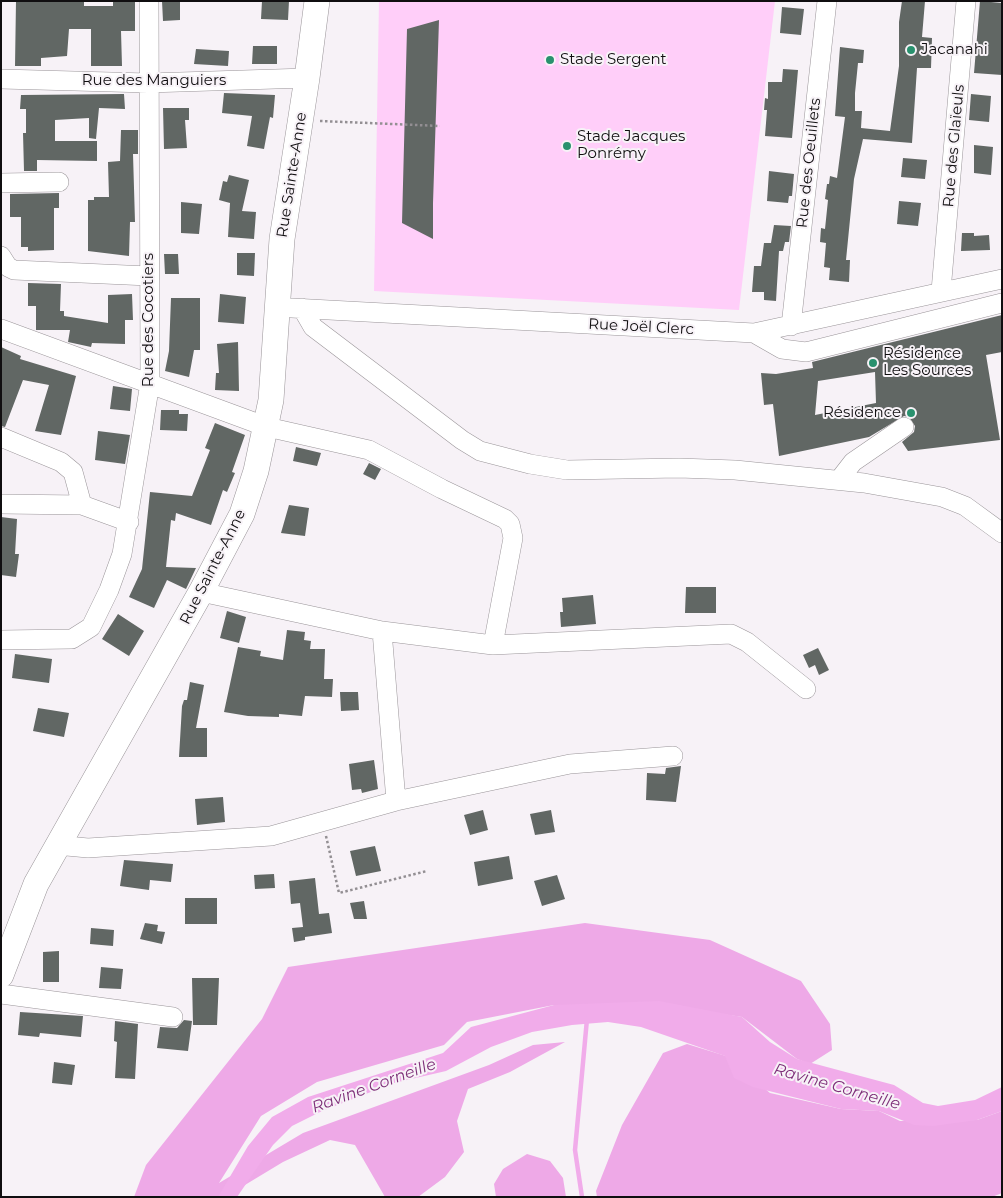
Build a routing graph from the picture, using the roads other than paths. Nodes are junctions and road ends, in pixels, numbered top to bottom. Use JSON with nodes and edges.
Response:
{"nodes":[{"id":1,"x":149,"y":1,"type":"edge"},
{"id":2,"x":316,"y":1,"type":"edge"},
{"id":3,"x":827,"y":1,"type":"edge"},
{"id":4,"x":966,"y":1,"type":"edge"},
{"id":5,"x":307,"y":78,"type":"junction"},
{"id":6,"x":1,"y":79,"type":"edge"},
{"id":7,"x":148,"y":83,"type":"junction"},
{"id":8,"x":59,"y":182,"type":"dead end"},
{"id":9,"x":1,"y":183,"type":"edge"},
{"id":10,"x":1,"y":256,"type":"edge"},
{"id":11,"x":149,"y":276,"type":"junction"},
{"id":12,"x":1002,"y":279,"type":"edge"},
{"id":13,"x":941,"y":291,"type":"junction"},
{"id":14,"x":1002,"y":303,"type":"edge"},
{"id":15,"x":276,"y":308,"type":"junction"},
{"id":16,"x":302,"y":308,"type":"junction"},
{"id":17,"x":791,"y":326,"type":"junction"},
{"id":18,"x":1,"y":329,"type":"edge"},
{"id":19,"x":754,"y":333,"type":"junction"},
{"id":20,"x":150,"y":384,"type":"junction"},
{"id":21,"x":267,"y":427,"type":"junction"},
{"id":22,"x":904,"y":427,"type":"dead end"},
{"id":23,"x":1,"y":438,"type":"edge"},
{"id":24,"x":839,"y":480,"type":"junction"},
{"id":25,"x":1,"y":504,"type":"edge"},
{"id":26,"x":82,"y":505,"type":"junction"},
{"id":27,"x":129,"y":522,"type":"junction"},
{"id":28,"x":1002,"y":533,"type":"edge"},
{"id":29,"x":201,"y":592,"type":"junction"},
{"id":30,"x":382,"y":631,"type":"junction"},
{"id":31,"x":1,"y":640,"type":"edge"},
{"id":32,"x":493,"y":645,"type":"junction"},
{"id":33,"x":806,"y":689,"type":"dead end"},
{"id":34,"x":673,"y":756,"type":"dead end"},
{"id":35,"x":396,"y":801,"type":"junction"},
{"id":36,"x":56,"y":845,"type":"junction"},
{"id":37,"x":5,"y":936,"type":"edge"},
{"id":38,"x":1,"y":975,"type":"edge"},
{"id":39,"x":1,"y":994,"type":"edge"},
{"id":40,"x":172,"y":1017,"type":"dead end"}],
"edges":[{"from":1,"to":7,"type":"street","name":"Rue des Cocotiers"},
{"from":2,"to":5,"type":"main road","name":"Rue Sainte-Anne"},
{"from":3,"to":17,"type":"street","name":"Rue des Oeuillets"},
{"from":4,"to":13,"type":"street","name":"Rue des Glaïeuls"},
{"from":5,"to":7,"type":"street","name":"Rue des Manguiers"},
{"from":5,"to":15,"type":"main road","name":"Rue Sainte-Anne"},
{"from":6,"to":7,"type":"street","name":"Rue des Manguiers"},
{"from":7,"to":11,"type":"street","name":"Rue des Cocotiers"},
{"from":8,"to":9,"type":"street"},
{"from":10,"to":11,"type":"street"},
{"from":11,"to":20,"type":"street","name":"Rue des Cocotiers"},
{"from":12,"to":13,"type":"street","name":"Rue Joël Clerc"},
{"from":13,"to":17,"type":"street","name":"Rue Joël Clerc"},
{"from":14,"to":19,"type":"street"},
{"from":15,"to":16,"type":"street","name":"Rue Joël Clerc"},
{"from":15,"to":21,"type":"main road","name":"Rue Sainte-Anne"},
{"from":16,"to":19,"type":"street","name":"Rue Joël Clerc"},
{"from":16,"to":24,"type":"street"},
{"from":17,"to":19,"type":"street","name":"Rue Joël Clerc"},
{"from":18,"to":20,"type":"street"},
{"from":20,"to":21,"type":"street"},
{"from":20,"to":27,"type":"street","name":"Rue des Cocotiers"},
{"from":21,"to":29,"type":"main road","name":"Rue Sainte-Anne"},
{"from":21,"to":32,"type":"street"},
{"from":22,"to":24,"type":"street"},
{"from":23,"to":26,"type":"street"},
{"from":24,"to":28,"type":"street"},
{"from":25,"to":26,"type":"street"},
{"from":26,"to":27,"type":"street"},
{"from":27,"to":31,"type":"street","name":"Rue des Cocotiers"},
{"from":29,"to":30,"type":"street"},
{"from":29,"to":36,"type":"main road","name":"Rue Sainte-Anne"},
{"from":30,"to":32,"type":"street"},
{"from":30,"to":35,"type":"street"},
{"from":32,"to":33,"type":"street"},
{"from":34,"to":35,"type":"street"},
{"from":35,"to":36,"type":"street"},
{"from":36,"to":37,"type":"main road","name":"Rue Sainte-Anne"},
{"from":37,"to":38,"type":"main road","name":"Rue Sainte-Anne"},
{"from":39,"to":40,"type":"street"}]}
